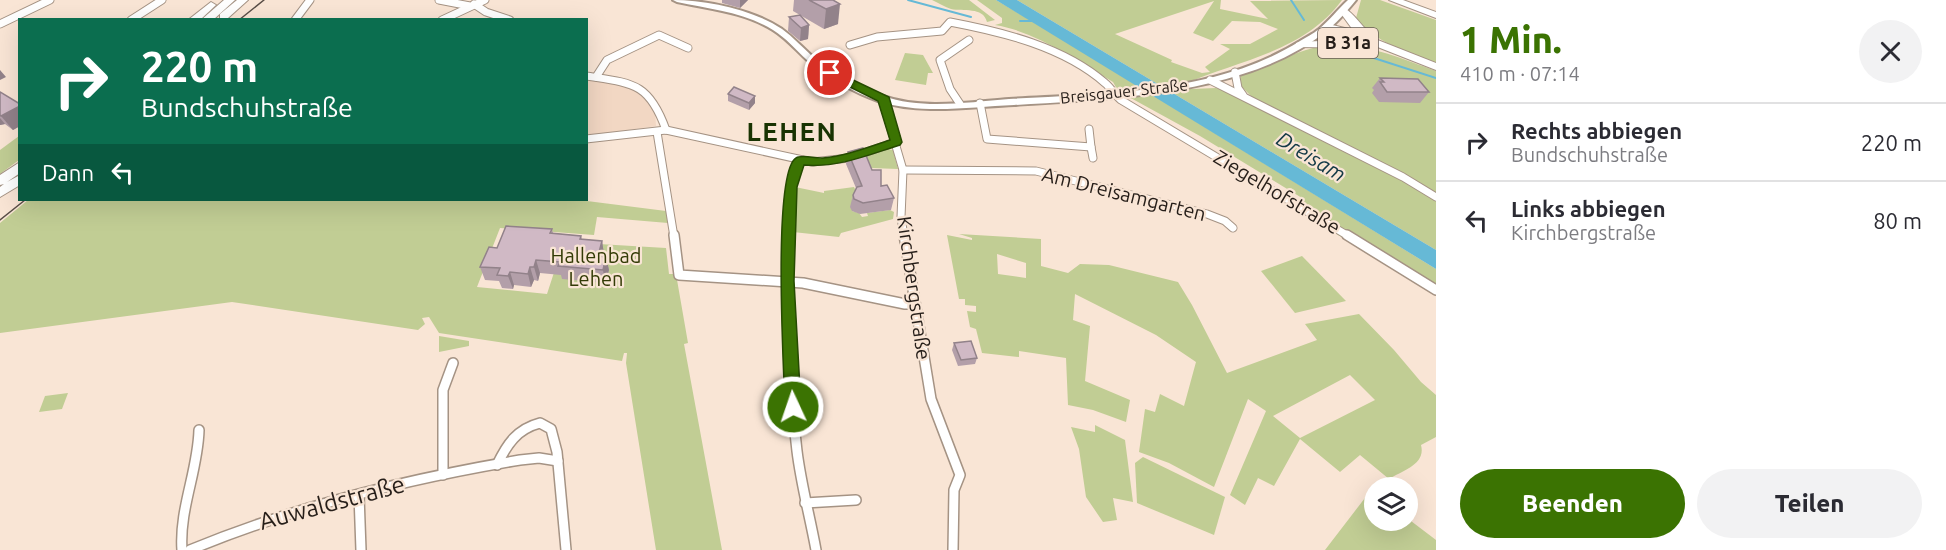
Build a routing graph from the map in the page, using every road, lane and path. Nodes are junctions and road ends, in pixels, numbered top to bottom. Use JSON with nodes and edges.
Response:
{"nodes":[{"id":1,"x":50,"y":0,"type":"edge"},
{"id":2,"x":162,"y":0,"type":"edge"},
{"id":3,"x":217,"y":0,"type":"edge"},
{"id":4,"x":230,"y":0,"type":"edge"},
{"id":5,"x":243,"y":0,"type":"edge"},
{"id":6,"x":253,"y":0,"type":"edge"},
{"id":7,"x":310,"y":0,"type":"edge"},
{"id":8,"x":439,"y":0,"type":"edge"},
{"id":9,"x":485,"y":0,"type":"edge"},
{"id":10,"x":677,"y":0,"type":"edge"},
{"id":11,"x":1352,"y":0,"type":"edge"},
{"id":12,"x":1394,"y":0,"type":"edge"},
{"id":13,"x":1412,"y":0,"type":"edge"},
{"id":14,"x":472,"y":5,"type":"junction"},
{"id":15,"x":1436,"y":9,"type":"edge"},
{"id":16,"x":1344,"y":11,"type":"junction"},
{"id":17,"x":1436,"y":15,"type":"edge"},
{"id":18,"x":134,"y":18,"type":"edge"},
{"id":19,"x":195,"y":18,"type":"edge"},
{"id":20,"x":208,"y":18,"type":"edge"},
{"id":21,"x":222,"y":18,"type":"edge"},
{"id":22,"x":232,"y":18,"type":"edge"},
{"id":23,"x":296,"y":18,"type":"edge"},
{"id":24,"x":446,"y":18,"type":"edge"},
{"id":25,"x":504,"y":18,"type":"edge"},
{"id":26,"x":0,"y":24,"type":"edge"},
{"id":27,"x":1328,"y":27,"type":"junction"},
{"id":28,"x":969,"y":40,"type":"dead end"},
{"id":29,"x":1373,"y":44,"type":"junction"},
{"id":30,"x":850,"y":45,"type":"dead end"},
{"id":31,"x":1300,"y":45,"type":"junction"},
{"id":32,"x":688,"y":48,"type":"dead end"},
{"id":33,"x":1436,"y":67,"type":"edge"},
{"id":34,"x":1235,"y":72,"type":"junction"},
{"id":35,"x":588,"y":76,"type":"edge"},
{"id":36,"x":596,"y":77,"type":"junction"},
{"id":37,"x":1210,"y":80,"type":"junction"},
{"id":38,"x":1238,"y":88,"type":"junction"},
{"id":39,"x":1243,"y":95,"type":"junction"},
{"id":40,"x":1116,"y":96,"type":"junction"},
{"id":41,"x":885,"y":100,"type":"junction"},
{"id":42,"x":980,"y":103,"type":"junction"},
{"id":43,"x":960,"y":105,"type":"junction"},
{"id":44,"x":1089,"y":129,"type":"dead end"},
{"id":45,"x":662,"y":131,"type":"junction"},
{"id":46,"x":588,"y":139,"type":"edge"},
{"id":47,"x":896,"y":142,"type":"junction"},
{"id":48,"x":1091,"y":147,"type":"junction"},
{"id":49,"x":1093,"y":158,"type":"dead end"},
{"id":50,"x":800,"y":161,"type":"junction"},
{"id":51,"x":18,"y":167,"type":"edge"},
{"id":52,"x":903,"y":170,"type":"junction"},
{"id":53,"x":0,"y":180,"type":"edge"},
{"id":54,"x":18,"y":180,"type":"edge"},
{"id":55,"x":0,"y":193,"type":"edge"},
{"id":56,"x":1436,"y":197,"type":"edge"},
{"id":57,"x":1233,"y":228,"type":"dead end"},
{"id":58,"x":787,"y":281,"type":"junction"},
{"id":59,"x":1436,"y":290,"type":"edge"},
{"id":60,"x":915,"y":304,"type":"junction"},
{"id":61,"x":453,"y":363,"type":"dead end"},
{"id":62,"x":199,"y":430,"type":"dead end"},
{"id":63,"x":558,"y":461,"type":"junction"},
{"id":64,"x":497,"y":465,"type":"junction"},
{"id":65,"x":442,"y":475,"type":"junction"},
{"id":66,"x":359,"y":495,"type":"junction"},
{"id":67,"x":856,"y":500,"type":"dead end"},
{"id":68,"x":805,"y":503,"type":"junction"},
{"id":69,"x":182,"y":550,"type":"edge"},
{"id":70,"x":190,"y":550,"type":"edge"},
{"id":71,"x":361,"y":550,"type":"edge"},
{"id":72,"x":566,"y":550,"type":"edge"},
{"id":73,"x":816,"y":550,"type":"edge"},
{"id":74,"x":953,"y":550,"type":"edge"}],
"edges":[{"from":1,"to":26,"type":"street"},
{"from":2,"to":18,"type":"street"},
{"from":3,"to":19,"type":"highway"},
{"from":4,"to":20,"type":"highway"},
{"from":5,"to":21,"type":"highway"},
{"from":6,"to":22,"type":"highway"},
{"from":7,"to":23,"type":"street"},
{"from":8,"to":14,"type":"street"},
{"from":9,"to":14,"type":"street"},
{"from":10,"to":41,"type":"street","name":"Breisgauer Straße"},
{"from":11,"to":16,"type":"street","name":"Breisgauer Straße"},
{"from":12,"to":17,"type":"highway"},
{"from":13,"to":15,"type":"highway"},
{"from":14,"to":24,"type":"street"},
{"from":14,"to":25,"type":"street"},
{"from":16,"to":27,"type":"street","name":"Breisgauer Straße"},
{"from":16,"to":29,"type":"highway","number":"B 31a"},
{"from":27,"to":29,"type":"highway","number":"B 31a"},
{"from":27,"to":31,"type":"street","name":"Breisgauer Straße"},
{"from":28,"to":43,"type":"street"},
{"from":29,"to":31,"type":"highway","number":"B 31a"},
{"from":29,"to":33,"type":"highway","number":"B 31a"},
{"from":30,"to":40,"type":"street"},
{"from":31,"to":34,"type":"street","name":"Breisgauer Straße"},
{"from":32,"to":36,"type":"street"},
{"from":34,"to":37,"type":"street","name":"Breisgauer Straße"},
{"from":34,"to":38,"type":"street"},
{"from":35,"to":36,"type":"street"},
{"from":36,"to":45,"type":"street"},
{"from":37,"to":38,"type":"street"},
{"from":37,"to":39,"type":"street"},
{"from":37,"to":40,"type":"street","name":"Breisgauer Straße"},
{"from":38,"to":39,"type":"street"},
{"from":39,"to":56,"type":"street"},
{"from":40,"to":42,"type":"street","name":"Breisgauer Straße"},
{"from":40,"to":59,"type":"street","name":"Ziegelhofstraße"},
{"from":41,"to":43,"type":"street","name":"Breisgauer Straße"},
{"from":41,"to":47,"type":"street","name":"Kirchbergstraße"},
{"from":42,"to":43,"type":"street","name":"Breisgauer Straße"},
{"from":42,"to":48,"type":"street"},
{"from":44,"to":48,"type":"street","name":"Breisgauer Straße"},
{"from":45,"to":46,"type":"street"},
{"from":45,"to":50,"type":"street"},
{"from":45,"to":58,"type":"street"},
{"from":47,"to":50,"type":"street"},
{"from":47,"to":52,"type":"street","name":"Kirchbergstraße"},
{"from":48,"to":49,"type":"street","name":"Breisgauer Straße"},
{"from":50,"to":58,"type":"street"},
{"from":51,"to":53,"type":"highway"},
{"from":52,"to":57,"type":"street","name":"Am Dreisamgarten"},
{"from":52,"to":60,"type":"street","name":"Kirchbergstraße"},
{"from":54,"to":55,"type":"highway"},
{"from":58,"to":60,"type":"street"},
{"from":58,"to":68,"type":"street"},
{"from":60,"to":74,"type":"street","name":"Kirchbergstraße"},
{"from":61,"to":65,"type":"street"},
{"from":62,"to":69,"type":"street"},
{"from":63,"to":64,"type":"street","name":"Auwaldstraße"},
{"from":63,"to":64,"type":"street"},
{"from":63,"to":72,"type":"street"},
{"from":64,"to":65,"type":"street","name":"Auwaldstraße"},
{"from":65,"to":66,"type":"street","name":"Auwaldstraße"},
{"from":66,"to":70,"type":"street","name":"Auwaldstraße"},
{"from":66,"to":71,"type":"street"},
{"from":67,"to":68,"type":"street"},
{"from":68,"to":73,"type":"street"}]}
